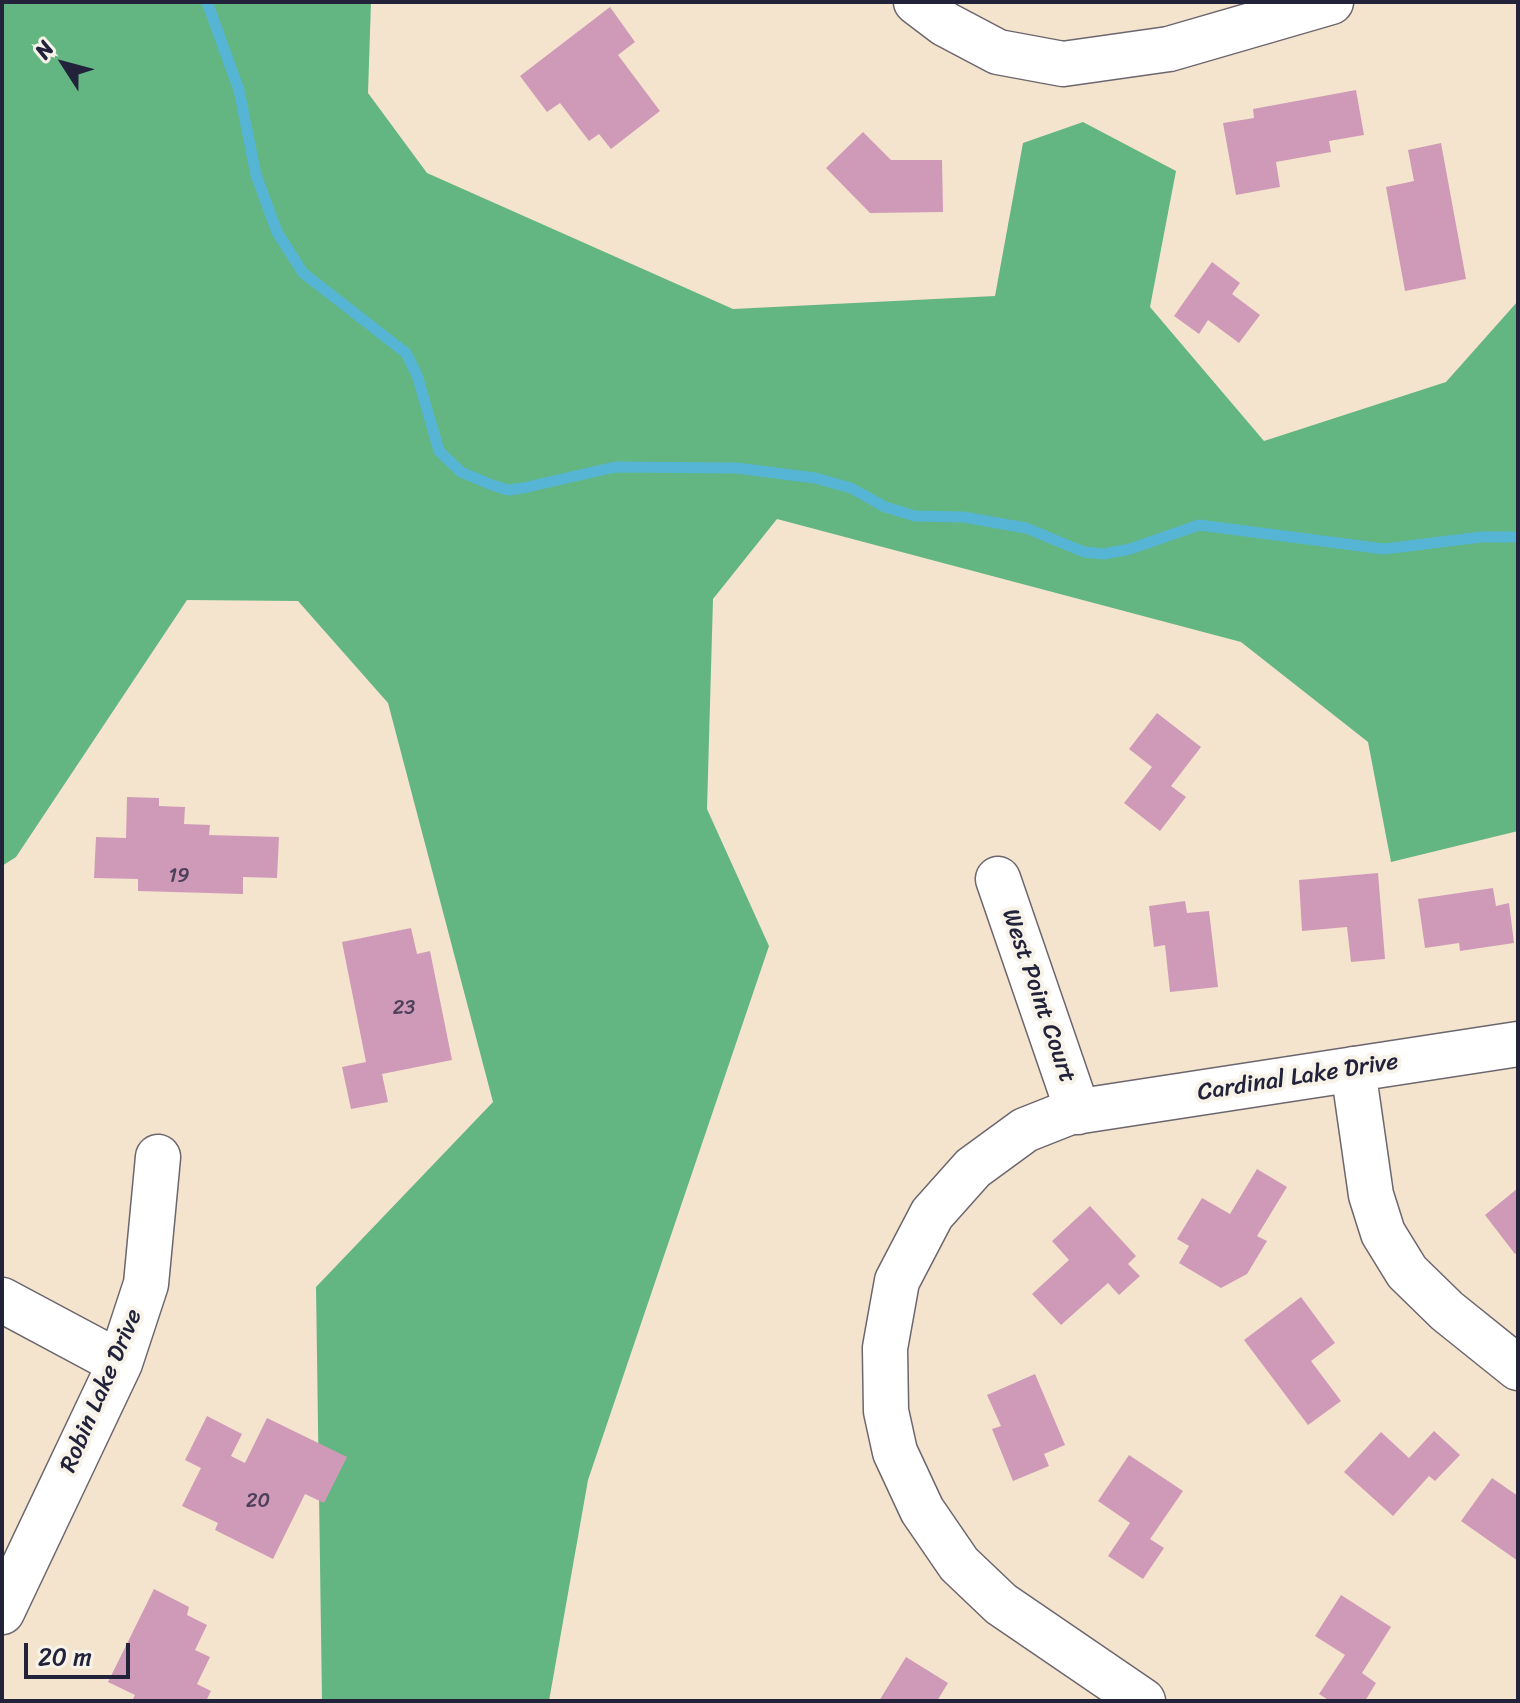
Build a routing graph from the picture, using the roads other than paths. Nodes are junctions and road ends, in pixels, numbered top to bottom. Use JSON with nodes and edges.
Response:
{"nodes":[{"id":1,"x":916,"y":2,"type":"edge"},
{"id":2,"x":1331,"y":2,"type":"edge"},
{"id":3,"x":998,"y":879,"type":"dead end"},
{"id":4,"x":1518,"y":1044,"type":"edge"},
{"id":5,"x":1353,"y":1069,"type":"junction"},
{"id":6,"x":1078,"y":1112,"type":"junction"},
{"id":7,"x":158,"y":1157,"type":"dead end"},
{"id":8,"x":2,"y":1300,"type":"edge"},
{"id":9,"x":120,"y":1363,"type":"junction"},
{"id":10,"x":1518,"y":1368,"type":"edge"},
{"id":11,"x":2,"y":1612,"type":"edge"},
{"id":12,"x":1143,"y":1701,"type":"edge"}],
"edges":[{"from":1,"to":2,"type":"street"},
{"from":3,"to":6,"type":"street","name":"West Point Court"},
{"from":4,"to":5,"type":"street","name":"Cardinal Lake Drive"},
{"from":5,"to":6,"type":"street","name":"Cardinal Lake Drive"},
{"from":5,"to":10,"type":"street"},
{"from":6,"to":12,"type":"street","name":"Cardinal Lake Drive"},
{"from":7,"to":9,"type":"street","name":"Robin Lake Drive"},
{"from":8,"to":9,"type":"street"},
{"from":9,"to":11,"type":"street","name":"Robin Lake Drive"}]}
